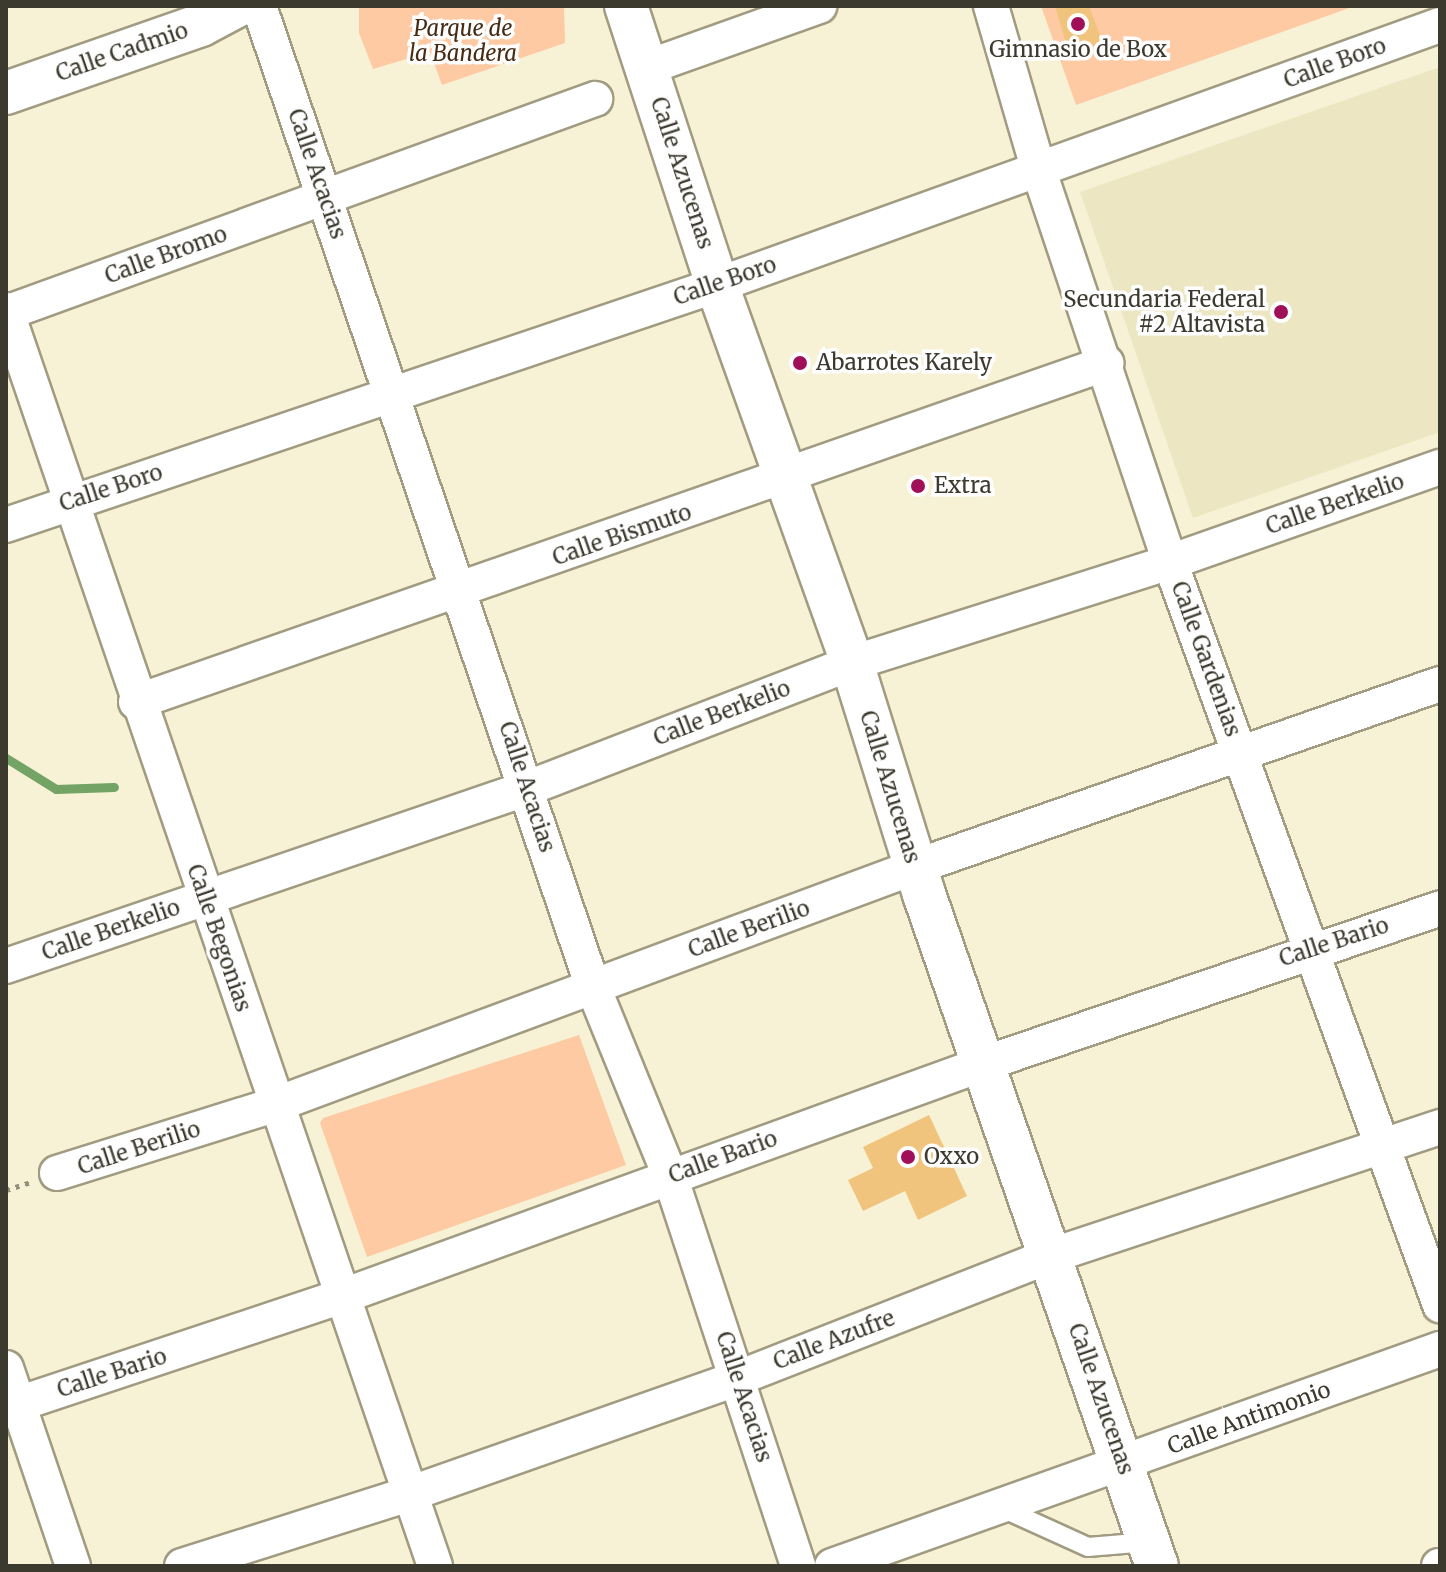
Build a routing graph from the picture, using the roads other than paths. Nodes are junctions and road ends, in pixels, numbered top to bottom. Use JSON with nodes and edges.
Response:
{"nodes":[{"id":1,"x":236,"y":6,"type":"edge"},
{"id":2,"x":259,"y":6,"type":"edge"},
{"id":3,"x":626,"y":6,"type":"edge"},
{"id":4,"x":819,"y":6,"type":"edge"},
{"id":5,"x":991,"y":6,"type":"edge"},
{"id":6,"x":1440,"y":25,"type":"edge"},
{"id":7,"x":648,"y":67,"type":"junction"},
{"id":8,"x":6,"y":93,"type":"edge"},
{"id":9,"x":595,"y":99,"type":"dead end"},
{"id":10,"x":1039,"y":171,"type":"junction"},
{"id":11,"x":326,"y":197,"type":"junction"},
{"id":12,"x":717,"y":285,"type":"junction"},
{"id":13,"x":6,"y":312,"type":"edge"},
{"id":14,"x":1107,"y":363,"type":"junction"},
{"id":15,"x":392,"y":395,"type":"junction"},
{"id":16,"x":1440,"y":467,"type":"edge"},
{"id":17,"x":785,"y":478,"type":"junction"},
{"id":18,"x":68,"y":502,"type":"junction"},
{"id":19,"x":6,"y":525,"type":"edge"},
{"id":20,"x":1170,"y":562,"type":"junction"},
{"id":21,"x":461,"y":591,"type":"junction"},
{"id":22,"x":852,"y":663,"type":"junction"},
{"id":23,"x":1440,"y":684,"type":"edge"},
{"id":24,"x":136,"y":702,"type":"junction"},
{"id":25,"x":1240,"y":752,"type":"junction"},
{"id":26,"x":528,"y":788,"type":"junction"},
{"id":27,"x":915,"y":867,"type":"junction"},
{"id":28,"x":205,"y":898,"type":"junction"},
{"id":29,"x":1440,"y":908,"type":"edge"},
{"id":30,"x":1313,"y":948,"type":"junction"},
{"id":31,"x":6,"y":966,"type":"edge"},
{"id":32,"x":593,"y":987,"type":"junction"},
{"id":33,"x":983,"y":1064,"type":"junction"},
{"id":34,"x":277,"y":1104,"type":"junction"},
{"id":35,"x":1440,"y":1127,"type":"edge"},
{"id":36,"x":1380,"y":1146,"type":"junction"},
{"id":37,"x":57,"y":1173,"type":"dead end"},
{"id":38,"x":670,"y":1176,"type":"junction"},
{"id":39,"x":1050,"y":1256,"type":"junction"},
{"id":40,"x":343,"y":1296,"type":"junction"},
{"id":41,"x":1440,"y":1305,"type":"edge"},
{"id":42,"x":1440,"y":1349,"type":"edge"},
{"id":43,"x":6,"y":1368,"type":"edge"},
{"id":44,"x":738,"y":1378,"type":"junction"},
{"id":45,"x":12,"y":1406,"type":"edge"},
{"id":46,"x":1124,"y":1463,"type":"junction"},
{"id":47,"x":409,"y":1494,"type":"junction"},
{"id":48,"x":1002,"y":1508,"type":"junction"},
{"id":49,"x":1152,"y":1554,"type":"edge"},
{"id":50,"x":73,"y":1566,"type":"edge"},
{"id":51,"x":182,"y":1566,"type":"edge"},
{"id":52,"x":435,"y":1566,"type":"edge"},
{"id":53,"x":798,"y":1566,"type":"edge"},
{"id":54,"x":832,"y":1566,"type":"edge"}],
"edges":[{"from":1,"to":8,"type":"street","name":"Calle Cadmio"},
{"from":2,"to":11,"type":"street","name":"Calle Acacias"},
{"from":3,"to":7,"type":"street","name":"Calle Azucenas"},
{"from":4,"to":7,"type":"street"},
{"from":5,"to":10,"type":"street","name":"Calle Gardenias"},
{"from":6,"to":10,"type":"street","name":"Calle Boro"},
{"from":7,"to":12,"type":"street","name":"Calle Azucenas"},
{"from":9,"to":11,"type":"street","name":"Calle Bromo"},
{"from":10,"to":12,"type":"street","name":"Calle Boro"},
{"from":10,"to":14,"type":"street","name":"Calle Gardenias"},
{"from":11,"to":13,"type":"street","name":"Calle Bromo"},
{"from":11,"to":15,"type":"street","name":"Calle Acacias"},
{"from":12,"to":15,"type":"street","name":"Calle Boro"},
{"from":12,"to":17,"type":"street","name":"Calle Azucenas"},
{"from":13,"to":18,"type":"street","name":"Calle Begonias"},
{"from":14,"to":17,"type":"street","name":"Calle Bismuto"},
{"from":14,"to":20,"type":"street","name":"Calle Gardenias"},
{"from":15,"to":18,"type":"street","name":"Calle Boro"},
{"from":15,"to":21,"type":"street","name":"Calle Acacias"},
{"from":16,"to":20,"type":"street","name":"Calle Berkelio"},
{"from":17,"to":21,"type":"street","name":"Calle Bismuto"},
{"from":17,"to":22,"type":"street","name":"Calle Azucenas"},
{"from":18,"to":19,"type":"street","name":"Calle Boro"},
{"from":18,"to":24,"type":"street","name":"Calle Begonias"},
{"from":20,"to":22,"type":"street","name":"Calle Berkelio"},
{"from":20,"to":25,"type":"street","name":"Calle Gardenias"},
{"from":21,"to":24,"type":"street","name":"Calle Bismuto"},
{"from":21,"to":26,"type":"street","name":"Calle Acacias"},
{"from":22,"to":26,"type":"street","name":"Calle Berkelio"},
{"from":22,"to":27,"type":"street","name":"Calle Azucenas"},
{"from":23,"to":25,"type":"street","name":"Calle Berilio"},
{"from":24,"to":28,"type":"street","name":"Calle Begonias"},
{"from":25,"to":27,"type":"street","name":"Calle Berilio"},
{"from":25,"to":30,"type":"street","name":"Calle Gardenias"},
{"from":26,"to":28,"type":"street","name":"Calle Berkelio"},
{"from":26,"to":32,"type":"street","name":"Calle Acacias"},
{"from":27,"to":32,"type":"street","name":"Calle Berilio"},
{"from":27,"to":33,"type":"street","name":"Calle Azucenas"},
{"from":28,"to":31,"type":"street","name":"Calle Berkelio"},
{"from":28,"to":34,"type":"street","name":"Calle Begonias"},
{"from":29,"to":30,"type":"street","name":"Calle Bario"},
{"from":30,"to":33,"type":"street","name":"Calle Bario"},
{"from":30,"to":36,"type":"street","name":"Calle Gardenias"},
{"from":32,"to":34,"type":"street","name":"Calle Berilio"},
{"from":32,"to":38,"type":"street","name":"Calle Acacias"},
{"from":33,"to":38,"type":"street","name":"Calle Bario"},
{"from":33,"to":39,"type":"street","name":"Calle Azucenas"},
{"from":34,"to":37,"type":"street","name":"Calle Berilio"},
{"from":34,"to":40,"type":"street","name":"Calle Begonias"},
{"from":35,"to":36,"type":"street","name":"Calle Azufre"},
{"from":36,"to":39,"type":"street","name":"Calle Azufre"},
{"from":36,"to":41,"type":"street","name":"Calle Gardenias"},
{"from":38,"to":40,"type":"street","name":"Calle Bario"},
{"from":38,"to":44,"type":"street","name":"Calle Acacias"},
{"from":39,"to":44,"type":"street","name":"Calle Azufre"},
{"from":39,"to":46,"type":"street","name":"Calle Azucenas"},
{"from":40,"to":45,"type":"street","name":"Calle Bario"},
{"from":40,"to":47,"type":"street","name":"Calle Begonias"},
{"from":42,"to":46,"type":"street","name":"Calle Antimonio"},
{"from":43,"to":45,"type":"street"},
{"from":44,"to":47,"type":"street","name":"Calle Azufre"},
{"from":44,"to":53,"type":"street","name":"Calle Acacias"},
{"from":45,"to":50,"type":"street"},
{"from":46,"to":48,"type":"street","name":"Calle Antimonio"},
{"from":46,"to":49,"type":"street","name":"Calle Azucenas"},
{"from":47,"to":51,"type":"street","name":"Calle Azufre"},
{"from":47,"to":52,"type":"street","name":"Calle Begonias"},
{"from":48,"to":49,"type":"lane"},
{"from":48,"to":54,"type":"street","name":"Calle Antimonio"}]}
